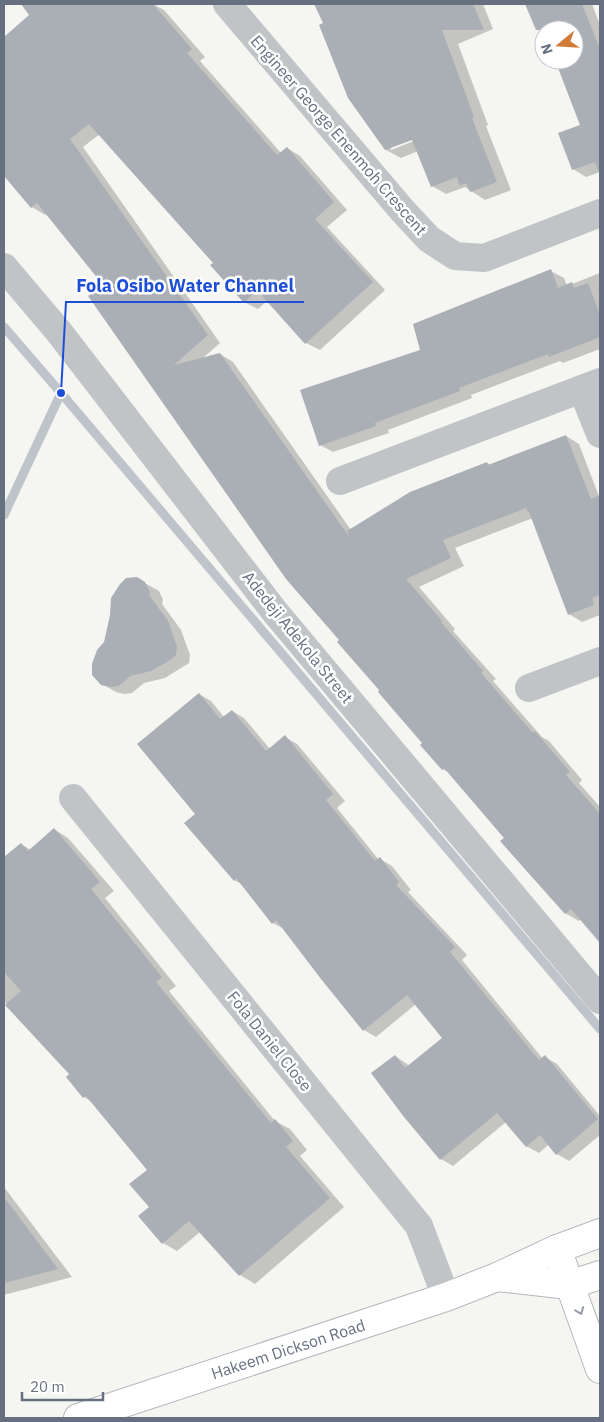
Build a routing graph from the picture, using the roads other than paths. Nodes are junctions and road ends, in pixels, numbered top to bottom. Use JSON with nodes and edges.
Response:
{"nodes":[{"id":1,"x":227,"y":4,"type":"edge"},
{"id":2,"x":600,"y":213,"type":"edge"},
{"id":3,"x":4,"y":267,"type":"edge"},
{"id":4,"x":591,"y":385,"type":"edge"},
{"id":5,"x":600,"y":434,"type":"edge"},
{"id":6,"x":340,"y":481,"type":"dead end"},
{"id":7,"x":600,"y":661,"type":"edge"},
{"id":8,"x":530,"y":688,"type":"dead end"},
{"id":9,"x":73,"y":798,"type":"dead end"},
{"id":10,"x":600,"y":1000,"type":"edge"},
{"id":11,"x":599,"y":1238,"type":"edge"},
{"id":12,"x":557,"y":1249,"type":"junction"},
{"id":13,"x":600,"y":1275,"type":"edge"},
{"id":14,"x":497,"y":1277,"type":"junction"},
{"id":15,"x":570,"y":1285,"type":"junction"},
{"id":16,"x":446,"y":1297,"type":"junction"},
{"id":17,"x":600,"y":1368,"type":"edge"},
{"id":18,"x":78,"y":1418,"type":"edge"}],
"edges":[{"from":1,"to":2,"type":"street","name":"Engineer George Enenmoh Crescent"},
{"from":3,"to":10,"type":"street","name":"Adedeji Adekola Street"},
{"from":4,"to":5,"type":"street"},
{"from":4,"to":6,"type":"street"},
{"from":7,"to":8,"type":"street"},
{"from":9,"to":16,"type":"street","name":"Fola Daniel Close"},
{"from":11,"to":12,"type":"street","name":"Hakeem Dickson Road"},
{"from":12,"to":14,"type":"street","name":"Hakeem Dickson Road"},
{"from":12,"to":15,"type":"street"},
{"from":13,"to":15,"type":"street","name":"Hakeem Dickson Road"},
{"from":14,"to":15,"type":"street","name":"Hakeem Dickson Road"},
{"from":14,"to":16,"type":"street","name":"Hakeem Dickson Road"},
{"from":15,"to":17,"type":"street","one_way":true},
{"from":16,"to":18,"type":"street","name":"Hakeem Dickson Road"}]}
